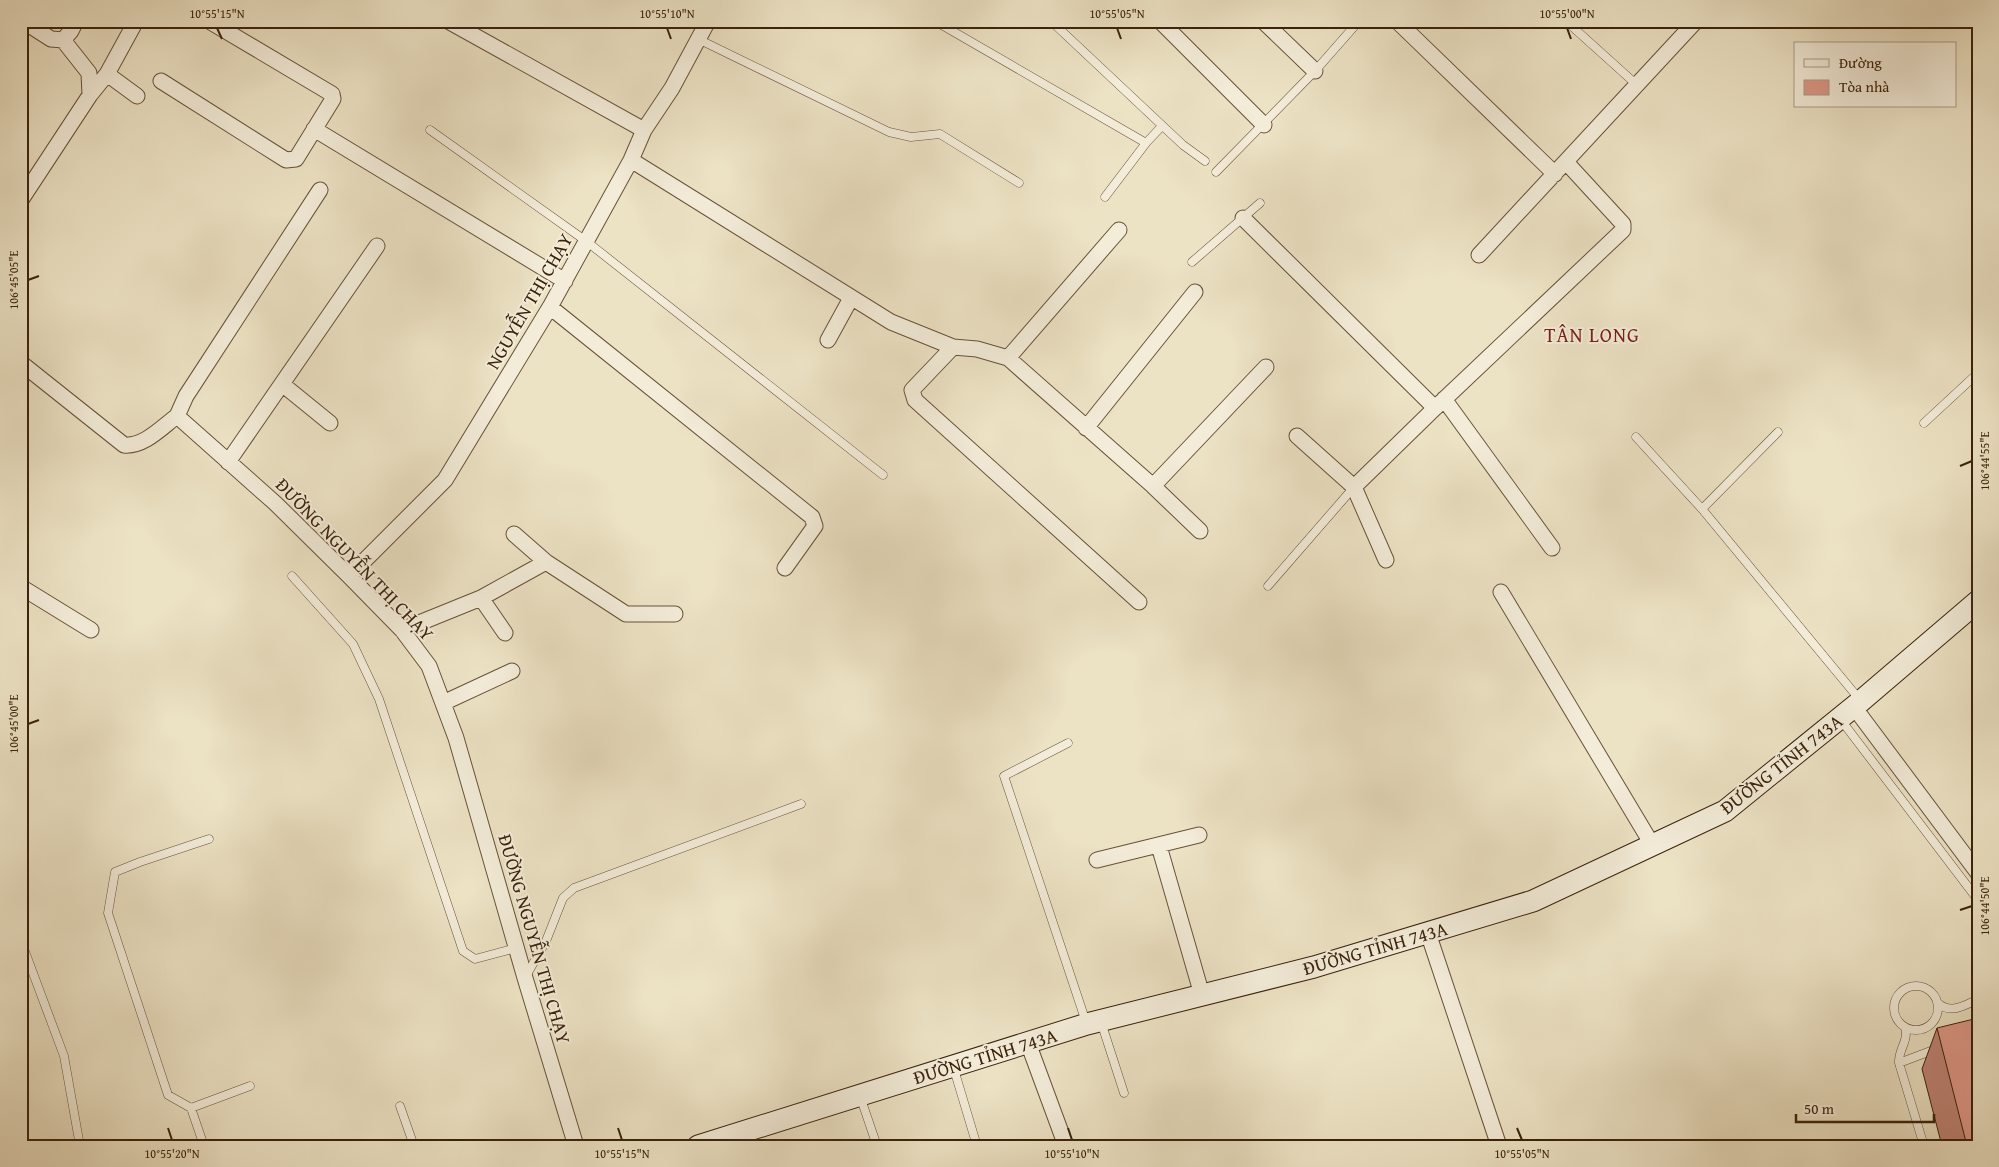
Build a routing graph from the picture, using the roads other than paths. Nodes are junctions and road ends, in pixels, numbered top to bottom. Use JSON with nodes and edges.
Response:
{"nodes":[{"id":1,"x":23,"y":21,"type":"edge"},
{"id":2,"x":76,"y":21,"type":"edge"},
{"id":3,"x":136,"y":21,"type":"edge"},
{"id":4,"x":209,"y":21,"type":"edge"},
{"id":5,"x":448,"y":21,"type":"edge"},
{"id":6,"x":708,"y":21,"type":"edge"},
{"id":7,"x":935,"y":21,"type":"edge"},
{"id":8,"x":1051,"y":21,"type":"edge"},
{"id":9,"x":1160,"y":21,"type":"edge"},
{"id":10,"x":1263,"y":21,"type":"edge"},
{"id":11,"x":1359,"y":21,"type":"edge"},
{"id":12,"x":1397,"y":21,"type":"edge"},
{"id":13,"x":1566,"y":21,"type":"edge"},
{"id":14,"x":1696,"y":21,"type":"edge"},
{"id":15,"x":698,"y":39,"type":"junction"},
{"id":16,"x":63,"y":40,"type":"junction"},
{"id":17,"x":1315,"y":71,"type":"junction"},
{"id":18,"x":107,"y":74,"type":"junction"},
{"id":19,"x":161,"y":82,"type":"dead end"},
{"id":20,"x":1637,"y":86,"type":"junction"},
{"id":21,"x":90,"y":94,"type":"junction"},
{"id":22,"x":137,"y":96,"type":"dead end"},
{"id":23,"x":1264,"y":124,"type":"junction"},
{"id":24,"x":1162,"y":126,"type":"junction"},
{"id":25,"x":314,"y":129,"type":"junction"},
{"id":26,"x":430,"y":130,"type":"dead end"},
{"id":27,"x":644,"y":130,"type":"junction"},
{"id":28,"x":1146,"y":143,"type":"junction"},
{"id":29,"x":632,"y":160,"type":"junction"},
{"id":30,"x":1205,"y":160,"type":"dead end"},
{"id":31,"x":1566,"y":162,"type":"junction"},
{"id":32,"x":1216,"y":172,"type":"dead end"},
{"id":33,"x":1555,"y":174,"type":"junction"},
{"id":34,"x":1019,"y":183,"type":"dead end"},
{"id":35,"x":320,"y":190,"type":"dead end"},
{"id":36,"x":1105,"y":197,"type":"dead end"},
{"id":37,"x":21,"y":200,"type":"edge"},
{"id":38,"x":1260,"y":203,"type":"dead end"},
{"id":39,"x":1243,"y":218,"type":"junction"},
{"id":40,"x":1119,"y":230,"type":"dead end"},
{"id":41,"x":586,"y":242,"type":"junction"},
{"id":42,"x":377,"y":246,"type":"dead end"},
{"id":43,"x":1478,"y":255,"type":"dead end"},
{"id":44,"x":1192,"y":262,"type":"dead end"},
{"id":45,"x":565,"y":281,"type":"junction"},
{"id":46,"x":1195,"y":292,"type":"dead end"},
{"id":47,"x":851,"y":298,"type":"junction"},
{"id":48,"x":550,"y":307,"type":"junction"},
{"id":49,"x":828,"y":340,"type":"dead end"},
{"id":50,"x":953,"y":347,"type":"junction"},
{"id":51,"x":1008,"y":358,"type":"junction"},
{"id":52,"x":21,"y":363,"type":"edge"},
{"id":53,"x":1266,"y":367,"type":"dead end"},
{"id":54,"x":1978,"y":373,"type":"edge"},
{"id":55,"x":282,"y":384,"type":"junction"},
{"id":56,"x":1440,"y":404,"type":"junction"},
{"id":57,"x":177,"y":416,"type":"junction"},
{"id":58,"x":1924,"y":422,"type":"dead end"},
{"id":59,"x":330,"y":423,"type":"dead end"},
{"id":60,"x":1086,"y":428,"type":"junction"},
{"id":61,"x":1778,"y":432,"type":"dead end"},
{"id":62,"x":1297,"y":436,"type":"dead end"},
{"id":63,"x":1636,"y":437,"type":"dead end"},
{"id":64,"x":228,"y":462,"type":"junction"},
{"id":65,"x":883,"y":475,"type":"dead end"},
{"id":66,"x":1153,"y":486,"type":"junction"},
{"id":67,"x":1354,"y":487,"type":"junction"},
{"id":68,"x":1702,"y":509,"type":"junction"},
{"id":69,"x":1200,"y":531,"type":"dead end"},
{"id":70,"x":514,"y":534,"type":"dead end"},
{"id":71,"x":1552,"y":548,"type":"dead end"},
{"id":72,"x":1386,"y":560,"type":"dead end"},
{"id":73,"x":546,"y":562,"type":"junction"},
{"id":74,"x":785,"y":568,"type":"dead end"},
{"id":75,"x":292,"y":576,"type":"dead end"},
{"id":76,"x":349,"y":576,"type":"junction"},
{"id":77,"x":1268,"y":586,"type":"dead end"},
{"id":78,"x":21,"y":587,"type":"edge"},
{"id":79,"x":1501,"y":592,"type":"dead end"},
{"id":80,"x":481,"y":598,"type":"junction"},
{"id":81,"x":1139,"y":602,"type":"dead end"},
{"id":82,"x":1976,"y":605,"type":"edge"},
{"id":83,"x":675,"y":614,"type":"dead end"},
{"id":84,"x":91,"y":630,"type":"dead end"},
{"id":85,"x":402,"y":630,"type":"junction"},
{"id":86,"x":505,"y":633,"type":"dead end"},
{"id":87,"x":512,"y":671,"type":"dead end"},
{"id":88,"x":443,"y":703,"type":"junction"},
{"id":89,"x":1851,"y":709,"type":"junction"},
{"id":90,"x":1068,"y":743,"type":"dead end"},
{"id":91,"x":801,"y":804,"type":"dead end"},
{"id":92,"x":1199,"y":835,"type":"dead end"},
{"id":93,"x":209,"y":839,"type":"dead end"},
{"id":94,"x":1159,"y":846,"type":"junction"},
{"id":95,"x":1653,"y":846,"type":"junction"},
{"id":96,"x":1097,"y":860,"type":"dead end"},
{"id":97,"x":1978,"y":873,"type":"edge"},
{"id":98,"x":1978,"y":900,"type":"edge"},
{"id":99,"x":1428,"y":933,"type":"junction"},
{"id":100,"x":21,"y":941,"type":"edge"},
{"id":101,"x":516,"y":948,"type":"junction"},
{"id":102,"x":524,"y":978,"type":"junction"},
{"id":103,"x":1202,"y":995,"type":"junction"},
{"id":104,"x":1978,"y":999,"type":"edge"},
{"id":105,"x":1937,"y":1002,"type":"junction"},
{"id":106,"x":1094,"y":1022,"type":"junction"},
{"id":107,"x":1905,"y":1027,"type":"junction"},
{"id":108,"x":1028,"y":1043,"type":"junction"},
{"id":109,"x":1943,"y":1047,"type":"edge"},
{"id":110,"x":1899,"y":1063,"type":"junction"},
{"id":111,"x":952,"y":1066,"type":"junction"},
{"id":112,"x":250,"y":1086,"type":"dead end"},
{"id":113,"x":1124,"y":1093,"type":"dead end"},
{"id":114,"x":859,"y":1094,"type":"junction"},
{"id":115,"x":400,"y":1106,"type":"dead end"},
{"id":116,"x":191,"y":1108,"type":"junction"},
{"id":117,"x":700,"y":1145,"type":"edge"},
{"id":118,"x":80,"y":1146,"type":"edge"},
{"id":119,"x":204,"y":1146,"type":"edge"},
{"id":120,"x":414,"y":1146,"type":"edge"},
{"id":121,"x":576,"y":1146,"type":"edge"},
{"id":122,"x":877,"y":1146,"type":"edge"},
{"id":123,"x":977,"y":1146,"type":"edge"},
{"id":124,"x":1066,"y":1146,"type":"edge"},
{"id":125,"x":1499,"y":1146,"type":"edge"},
{"id":126,"x":1924,"y":1146,"type":"edge"}],
"edges":[{"from":1,"to":16,"type":"street"},
{"from":2,"to":16,"type":"street"},
{"from":3,"to":18,"type":"street"},
{"from":4,"to":25,"type":"street"},
{"from":5,"to":27,"type":"street"},
{"from":6,"to":15,"type":"street","name":"NGUYỄN THỊ CHẠY"},
{"from":7,"to":28,"type":"lane"},
{"from":8,"to":24,"type":"lane"},
{"from":9,"to":23,"type":"street"},
{"from":10,"to":17,"type":"street"},
{"from":11,"to":17,"type":"lane"},
{"from":12,"to":33,"type":"street"},
{"from":13,"to":20,"type":"lane"},
{"from":14,"to":20,"type":"street"},
{"from":15,"to":27,"type":"street","name":"NGUYỄN THỊ CHẠY"},
{"from":15,"to":34,"type":"lane"},
{"from":16,"to":21,"type":"street"},
{"from":17,"to":23,"type":"lane"},
{"from":18,"to":21,"type":"street"},
{"from":18,"to":22,"type":"street"},
{"from":19,"to":25,"type":"street"},
{"from":20,"to":31,"type":"street"},
{"from":21,"to":37,"type":"street"},
{"from":23,"to":32,"type":"lane"},
{"from":24,"to":28,"type":"lane"},
{"from":24,"to":30,"type":"lane"},
{"from":25,"to":45,"type":"street"},
{"from":26,"to":41,"type":"lane"},
{"from":27,"to":29,"type":"street","name":"NGUYỄN THỊ CHẠY"},
{"from":28,"to":36,"type":"lane"},
{"from":29,"to":41,"type":"street","name":"NGUYỄN THỊ CHẠY"},
{"from":29,"to":47,"type":"street"},
{"from":31,"to":33,"type":"street"},
{"from":31,"to":56,"type":"street"},
{"from":33,"to":43,"type":"street"},
{"from":35,"to":57,"type":"street"},
{"from":38,"to":39,"type":"lane"},
{"from":39,"to":44,"type":"lane"},
{"from":39,"to":56,"type":"street"},
{"from":40,"to":51,"type":"street"},
{"from":41,"to":45,"type":"street","name":"NGUYỄN THỊ CHẠY"},
{"from":41,"to":65,"type":"lane"},
{"from":42,"to":55,"type":"street"},
{"from":45,"to":48,"type":"street","name":"NGUYỄN THỊ CHẠY"},
{"from":46,"to":60,"type":"street"},
{"from":47,"to":49,"type":"street"},
{"from":47,"to":50,"type":"street"},
{"from":48,"to":74,"type":"street"},
{"from":48,"to":76,"type":"street","name":"NGUYỄN THỊ CHẠY"},
{"from":50,"to":51,"type":"street"},
{"from":50,"to":81,"type":"street"},
{"from":51,"to":60,"type":"street"},
{"from":52,"to":57,"type":"street"},
{"from":53,"to":66,"type":"street"},
{"from":54,"to":58,"type":"lane"},
{"from":55,"to":59,"type":"street"},
{"from":55,"to":64,"type":"street"},
{"from":56,"to":67,"type":"street"},
{"from":56,"to":71,"type":"street"},
{"from":57,"to":64,"type":"street","name":"ĐƯỜNG NGUYỄN THỊ CHẠY"},
{"from":60,"to":66,"type":"street"},
{"from":61,"to":68,"type":"lane"},
{"from":62,"to":67,"type":"street"},
{"from":63,"to":68,"type":"lane"},
{"from":64,"to":76,"type":"street","name":"ĐƯỜNG NGUYỄN THỊ CHẠY"},
{"from":66,"to":69,"type":"street"},
{"from":67,"to":72,"type":"street"},
{"from":67,"to":77,"type":"lane"},
{"from":68,"to":89,"type":"lane"},
{"from":70,"to":73,"type":"street"},
{"from":73,"to":80,"type":"street"},
{"from":73,"to":83,"type":"street"},
{"from":75,"to":101,"type":"lane"},
{"from":76,"to":85,"type":"street","name":"ĐƯỜNG NGUYỄN THỊ CHẠY"},
{"from":78,"to":84,"type":"street"},
{"from":79,"to":95,"type":"street"},
{"from":80,"to":85,"type":"street"},
{"from":80,"to":86,"type":"street"},
{"from":82,"to":89,"type":"main road","name":"ĐƯỜNG TỈNH 743A"},
{"from":85,"to":88,"type":"street","name":"ĐƯỜNG NGUYỄN THỊ CHẠY"},
{"from":87,"to":88,"type":"street"},
{"from":88,"to":101,"type":"street","name":"ĐƯỜNG NGUYỄN THỊ CHẠY"},
{"from":89,"to":95,"type":"main road","name":"ĐƯỜNG TỈNH 743A"},
{"from":89,"to":97,"type":"street"},
{"from":89,"to":98,"type":"lane"},
{"from":90,"to":106,"type":"lane"},
{"from":91,"to":102,"type":"lane"},
{"from":92,"to":94,"type":"street"},
{"from":93,"to":116,"type":"lane"},
{"from":94,"to":96,"type":"street"},
{"from":94,"to":103,"type":"street"},
{"from":95,"to":99,"type":"main road","name":"ĐƯỜNG TỈNH 743A"},
{"from":99,"to":103,"type":"main road","name":"ĐƯỜNG TỈNH 743A"},
{"from":99,"to":125,"type":"street"},
{"from":100,"to":118,"type":"lane"},
{"from":101,"to":102,"type":"street","name":"ĐƯỜNG NGUYỄN THỊ CHẠY"},
{"from":102,"to":121,"type":"street","name":"ĐƯỜNG NGUYỄN THỊ CHẠY"},
{"from":103,"to":106,"type":"main road","name":"ĐƯỜNG TỈNH 743A"},
{"from":104,"to":105,"type":"lane"},
{"from":105,"to":107,"type":"lane"},
{"from":105,"to":107,"type":"lane"},
{"from":106,"to":108,"type":"main road","name":"ĐƯỜNG TỈNH 743A"},
{"from":106,"to":113,"type":"lane"},
{"from":107,"to":110,"type":"lane"},
{"from":108,"to":111,"type":"main road","name":"ĐƯỜNG TỈNH 743A"},
{"from":108,"to":124,"type":"street"},
{"from":109,"to":110,"type":"lane"},
{"from":110,"to":126,"type":"lane"},
{"from":111,"to":114,"type":"main road","name":"ĐƯỜNG TỈNH 743A"},
{"from":111,"to":123,"type":"lane"},
{"from":112,"to":116,"type":"lane"},
{"from":114,"to":117,"type":"main road","name":"ĐƯỜNG TỈNH 743A"},
{"from":114,"to":122,"type":"lane"},
{"from":115,"to":120,"type":"lane"},
{"from":116,"to":119,"type":"lane"}]}
